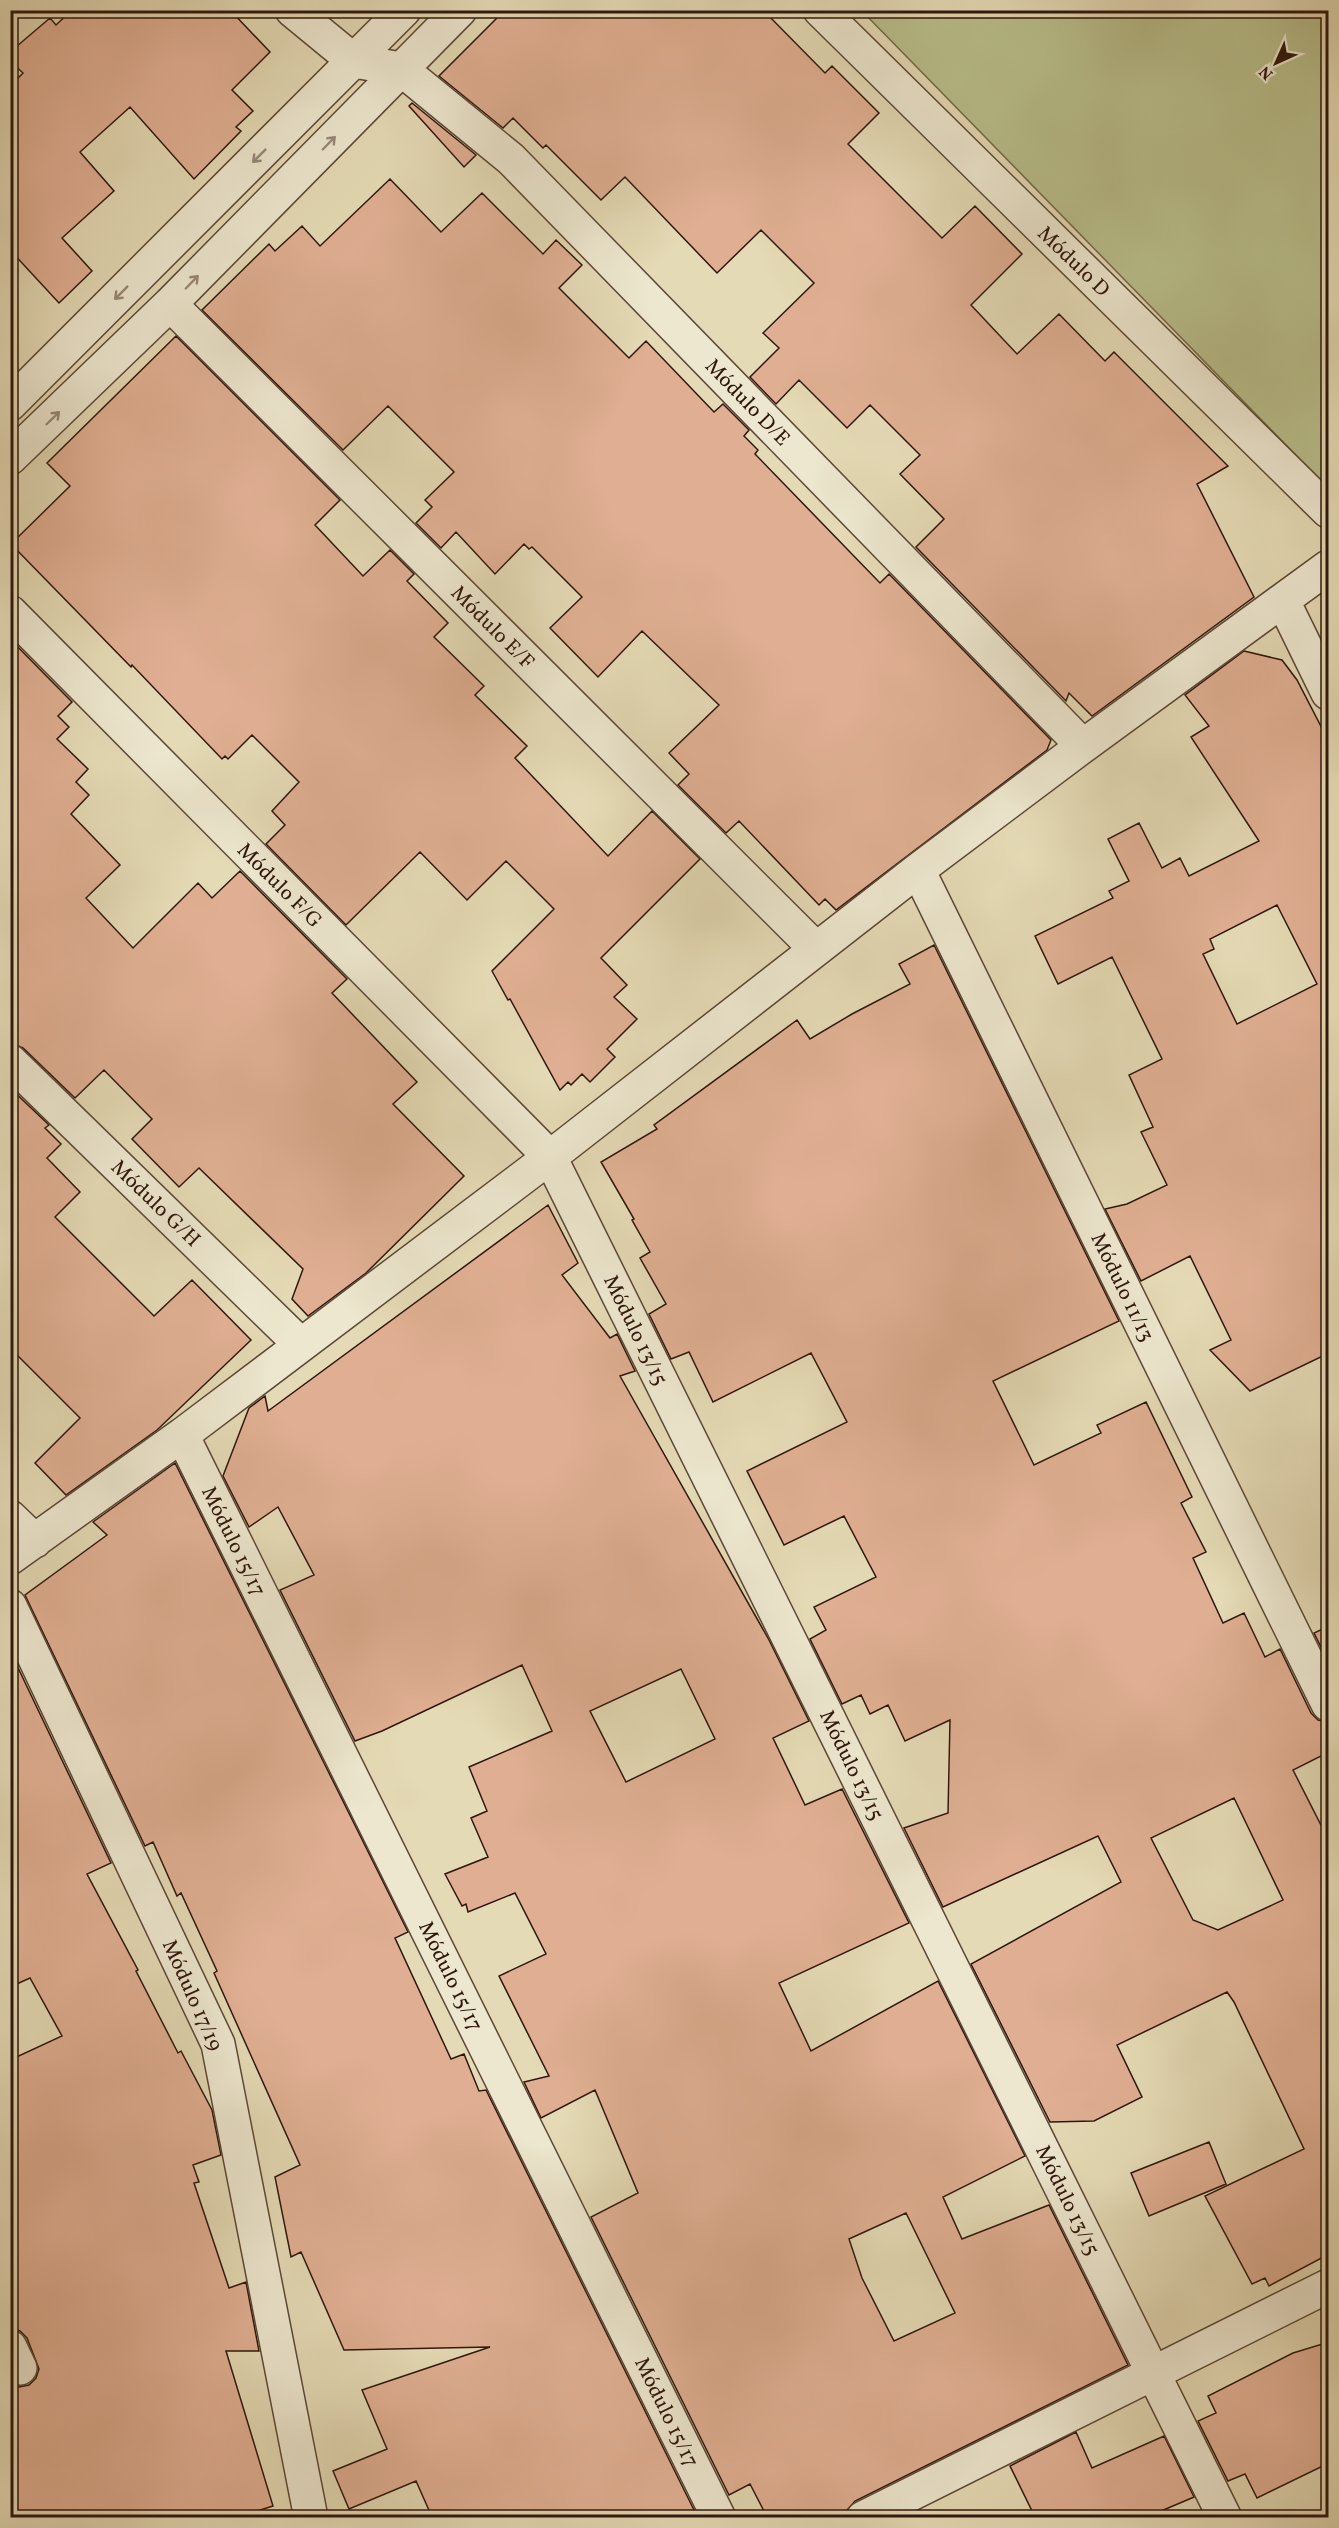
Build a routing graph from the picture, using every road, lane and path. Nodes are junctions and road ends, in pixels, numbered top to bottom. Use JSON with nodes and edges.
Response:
{"nodes":[{"id":1,"x":292,"y":10,"type":"edge"},
{"id":2,"x":404,"y":10,"type":"edge"},
{"id":3,"x":460,"y":10,"type":"edge"},
{"id":4,"x":819,"y":10,"type":"edge"},
{"id":5,"x":354,"y":61,"type":"junction"},
{"id":6,"x":401,"y":69,"type":"junction"},
{"id":7,"x":170,"y":304,"type":"junction"},
{"id":8,"x":10,"y":404,"type":"edge"},
{"id":9,"x":10,"y":458,"type":"edge"},
{"id":10,"x":1329,"y":511,"type":"edge"},
{"id":11,"x":1329,"y":567,"type":"edge"},
{"id":12,"x":1283,"y":601,"type":"junction"},
{"id":13,"x":10,"y":612,"type":"edge"},
{"id":14,"x":1329,"y":693,"type":"edge"},
{"id":15,"x":1083,"y":746,"type":"junction"},
{"id":16,"x":918,"y":870,"type":"junction"},
{"id":17,"x":816,"y":949,"type":"junction"},
{"id":18,"x":10,"y":1061,"type":"edge"},
{"id":19,"x":550,"y":1157,"type":"junction"},
{"id":20,"x":301,"y":1345,"type":"junction"},
{"id":21,"x":182,"y":1435,"type":"junction"},
{"id":22,"x":10,"y":1517,"type":"edge"},
{"id":23,"x":22,"y":1549,"type":"edge"},
{"id":24,"x":10,"y":1606,"type":"edge"},
{"id":25,"x":1329,"y":1704,"type":"edge"},
{"id":26,"x":1329,"y":2286,"type":"edge"},
{"id":27,"x":1154,"y":2373,"type":"junction"},
{"id":28,"x":311,"y":2517,"type":"edge"},
{"id":29,"x":719,"y":2517,"type":"edge"},
{"id":30,"x":863,"y":2517,"type":"edge"},
{"id":31,"x":1225,"y":2517,"type":"edge"}],
"edges":[{"from":1,"to":5,"type":"street"},
{"from":2,"to":5,"type":"street"},
{"from":3,"to":6,"type":"street"},
{"from":4,"to":10,"type":"street","name":"Módulo D"},
{"from":5,"to":6,"type":"street"},
{"from":5,"to":8,"type":"street","one_way":true},
{"from":7,"to":6,"type":"street","one_way":true},
{"from":6,"to":15,"type":"street","name":"Módulo D/E"},
{"from":9,"to":7,"type":"street","one_way":true},
{"from":7,"to":17,"type":"street","name":"Módulo E/F"},
{"from":11,"to":12,"type":"street"},
{"from":12,"to":14,"type":"street"},
{"from":12,"to":15,"type":"street"},
{"from":13,"to":19,"type":"street","name":"Módulo F/G"},
{"from":15,"to":16,"type":"street"},
{"from":16,"to":17,"type":"street"},
{"from":16,"to":25,"type":"street","name":"Módulo 11/13"},
{"from":17,"to":19,"type":"street"},
{"from":18,"to":20,"type":"street","name":"Módulo G/H"},
{"from":19,"to":20,"type":"street"},
{"from":19,"to":27,"type":"street","name":"Módulo 13/15"},
{"from":20,"to":21,"type":"street"},
{"from":21,"to":23,"type":"street"},
{"from":21,"to":29,"type":"street","name":"Módulo 15/17"},
{"from":22,"to":23,"type":"street"},
{"from":24,"to":28,"type":"street","name":"Módulo 17/19"},
{"from":26,"to":27,"type":"street"},
{"from":27,"to":30,"type":"street"},
{"from":27,"to":31,"type":"street","name":"Módulo 13/15"}]}
